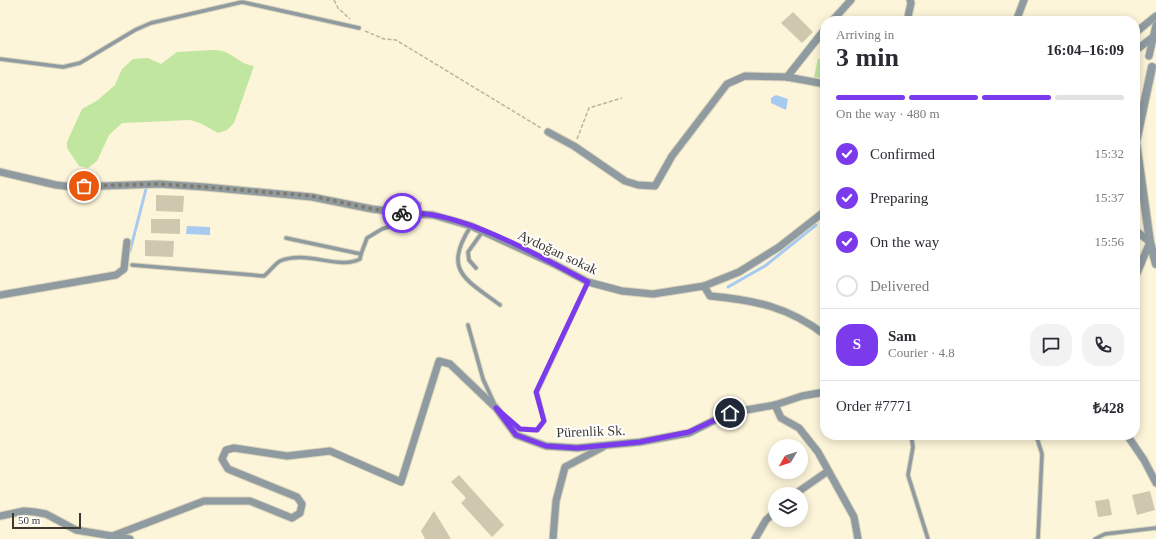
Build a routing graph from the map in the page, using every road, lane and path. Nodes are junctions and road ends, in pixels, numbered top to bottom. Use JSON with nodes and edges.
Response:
{"nodes":[{"id":1,"x":334,"y":0,"type":"edge"},
{"id":2,"x":851,"y":0,"type":"edge"},
{"id":3,"x":910,"y":0,"type":"edge"},
{"id":4,"x":1024,"y":0,"type":"edge"},
{"id":5,"x":837,"y":16,"type":"edge"},
{"id":6,"x":909,"y":16,"type":"edge"},
{"id":7,"x":1018,"y":16,"type":"edge"},
{"id":8,"x":1156,"y":16,"type":"edge"},
{"id":9,"x":1156,"y":24,"type":"edge"},
{"id":10,"x":359,"y":28,"type":"junction"},
{"id":11,"x":1140,"y":30,"type":"edge"},
{"id":12,"x":1140,"y":32,"type":"edge"},
{"id":13,"x":820,"y":35,"type":"edge"},
{"id":14,"x":1154,"y":36,"type":"edge"},
{"id":15,"x":1140,"y":47,"type":"edge"},
{"id":16,"x":1140,"y":49,"type":"edge"},
{"id":17,"x":1149,"y":56,"type":"junction"},
{"id":18,"x":0,"y":59,"type":"edge"},
{"id":19,"x":1154,"y":64,"type":"edge"},
{"id":20,"x":787,"y":77,"type":"junction"},
{"id":21,"x":820,"y":83,"type":"edge"},
{"id":22,"x":622,"y":98,"type":"dead end"},
{"id":23,"x":1140,"y":119,"type":"edge"},
{"id":24,"x":548,"y":132,"type":"joint"},
{"id":25,"x":574,"y":146,"type":"junction"},
{"id":26,"x":1140,"y":171,"type":"edge"},
{"id":27,"x":0,"y":172,"type":"edge"},
{"id":28,"x":433,"y":215,"type":"junction"},
{"id":29,"x":820,"y":215,"type":"edge"},
{"id":30,"x":471,"y":226,"type":"junction"},
{"id":31,"x":483,"y":231,"type":"junction"},
{"id":32,"x":1140,"y":234,"type":"edge"},
{"id":33,"x":286,"y":238,"type":"dead end"},
{"id":34,"x":127,"y":242,"type":"dead end"},
{"id":35,"x":1150,"y":242,"type":"junction"},
{"id":36,"x":361,"y":254,"type":"junction"},
{"id":37,"x":1156,"y":264,"type":"edge"},
{"id":38,"x":132,"y":265,"type":"dead end"},
{"id":39,"x":1140,"y":266,"type":"edge"},
{"id":40,"x":476,"y":268,"type":"dead end"},
{"id":41,"x":588,"y":282,"type":"junction"},
{"id":42,"x":704,"y":286,"type":"junction"},
{"id":43,"x":0,"y":295,"type":"edge"},
{"id":44,"x":500,"y":305,"type":"dead end"},
{"id":45,"x":468,"y":325,"type":"dead end"},
{"id":46,"x":820,"y":331,"type":"edge"},
{"id":47,"x":820,"y":393,"type":"edge"},
{"id":48,"x":775,"y":405,"type":"junction"},
{"id":49,"x":496,"y":408,"type":"junction"},
{"id":50,"x":912,"y":440,"type":"edge"},
{"id":51,"x":1038,"y":440,"type":"edge"},
{"id":52,"x":1130,"y":440,"type":"edge"},
{"id":53,"x":606,"y":445,"type":"junction"},
{"id":54,"x":828,"y":471,"type":"junction"},
{"id":55,"x":1156,"y":483,"type":"edge"},
{"id":56,"x":805,"y":487,"type":"edge"},
{"id":57,"x":0,"y":516,"type":"edge"},
{"id":58,"x":766,"y":520,"type":"joint"},
{"id":59,"x":1156,"y":528,"type":"edge"},
{"id":60,"x":110,"y":538,"type":"edge"},
{"id":61,"x":130,"y":539,"type":"edge"},
{"id":62,"x":553,"y":539,"type":"edge"},
{"id":63,"x":755,"y":539,"type":"edge"},
{"id":64,"x":761,"y":539,"type":"edge"},
{"id":65,"x":858,"y":539,"type":"edge"},
{"id":66,"x":928,"y":539,"type":"edge"},
{"id":67,"x":1038,"y":539,"type":"edge"},
{"id":68,"x":1095,"y":539,"type":"edge"}],
"edges":[{"from":1,"to":10,"type":"path"},
{"from":2,"to":5,"type":"street"},
{"from":3,"to":6,"type":"street"},
{"from":4,"to":7,"type":"street"},
{"from":8,"to":11,"type":"street"},
{"from":9,"to":12,"type":"street"},
{"from":9,"to":14,"type":"street"},
{"from":10,"to":18,"type":"lane"},
{"from":10,"to":24,"type":"path"},
{"from":13,"to":20,"type":"street"},
{"from":14,"to":15,"type":"street"},
{"from":14,"to":17,"type":"street"},
{"from":16,"to":17,"type":"street"},
{"from":17,"to":19,"type":"street"},
{"from":19,"to":23,"type":"street"},
{"from":20,"to":21,"type":"street"},
{"from":20,"to":25,"type":"street"},
{"from":22,"to":25,"type":"path"},
{"from":24,"to":25,"type":"street"},
{"from":26,"to":35,"type":"street"},
{"from":27,"to":28,"type":"street","name":"Aydoğan sokak"},
{"from":28,"to":30,"type":"street","name":"Aydoğan sokak"},
{"from":28,"to":36,"type":"lane"},
{"from":29,"to":42,"type":"street","name":"Aydoğan sokak"},
{"from":30,"to":31,"type":"street","name":"Aydoğan sokak"},
{"from":30,"to":44,"type":"lane"},
{"from":31,"to":40,"type":"lane"},
{"from":31,"to":41,"type":"street","name":"Aydoğan sokak"},
{"from":32,"to":35,"type":"street"},
{"from":33,"to":36,"type":"lane"},
{"from":34,"to":43,"type":"street"},
{"from":35,"to":37,"type":"street"},
{"from":35,"to":39,"type":"street"},
{"from":36,"to":38,"type":"lane"},
{"from":41,"to":42,"type":"street","name":"Aydoğan sokak"},
{"from":41,"to":49,"type":"lane"},
{"from":42,"to":46,"type":"street"},
{"from":45,"to":49,"type":"lane"},
{"from":47,"to":48,"type":"street","name":"Pürenlik Sk."},
{"from":48,"to":53,"type":"street","name":"Pürenlik Sk."},
{"from":48,"to":54,"type":"street"},
{"from":49,"to":53,"type":"street","name":"Pürenlik Sk."},
{"from":49,"to":60,"type":"street","name":"Pürenlik Sk."},
{"from":50,"to":66,"type":"lane"},
{"from":51,"to":67,"type":"lane"},
{"from":52,"to":55,"type":"street"},
{"from":53,"to":62,"type":"street"},
{"from":54,"to":56,"type":"street"},
{"from":54,"to":65,"type":"street"},
{"from":57,"to":60,"type":"street"},
{"from":58,"to":63,"type":"street"},
{"from":58,"to":64,"type":"street"},
{"from":59,"to":68,"type":"lane"},
{"from":60,"to":61,"type":"street"}]}
